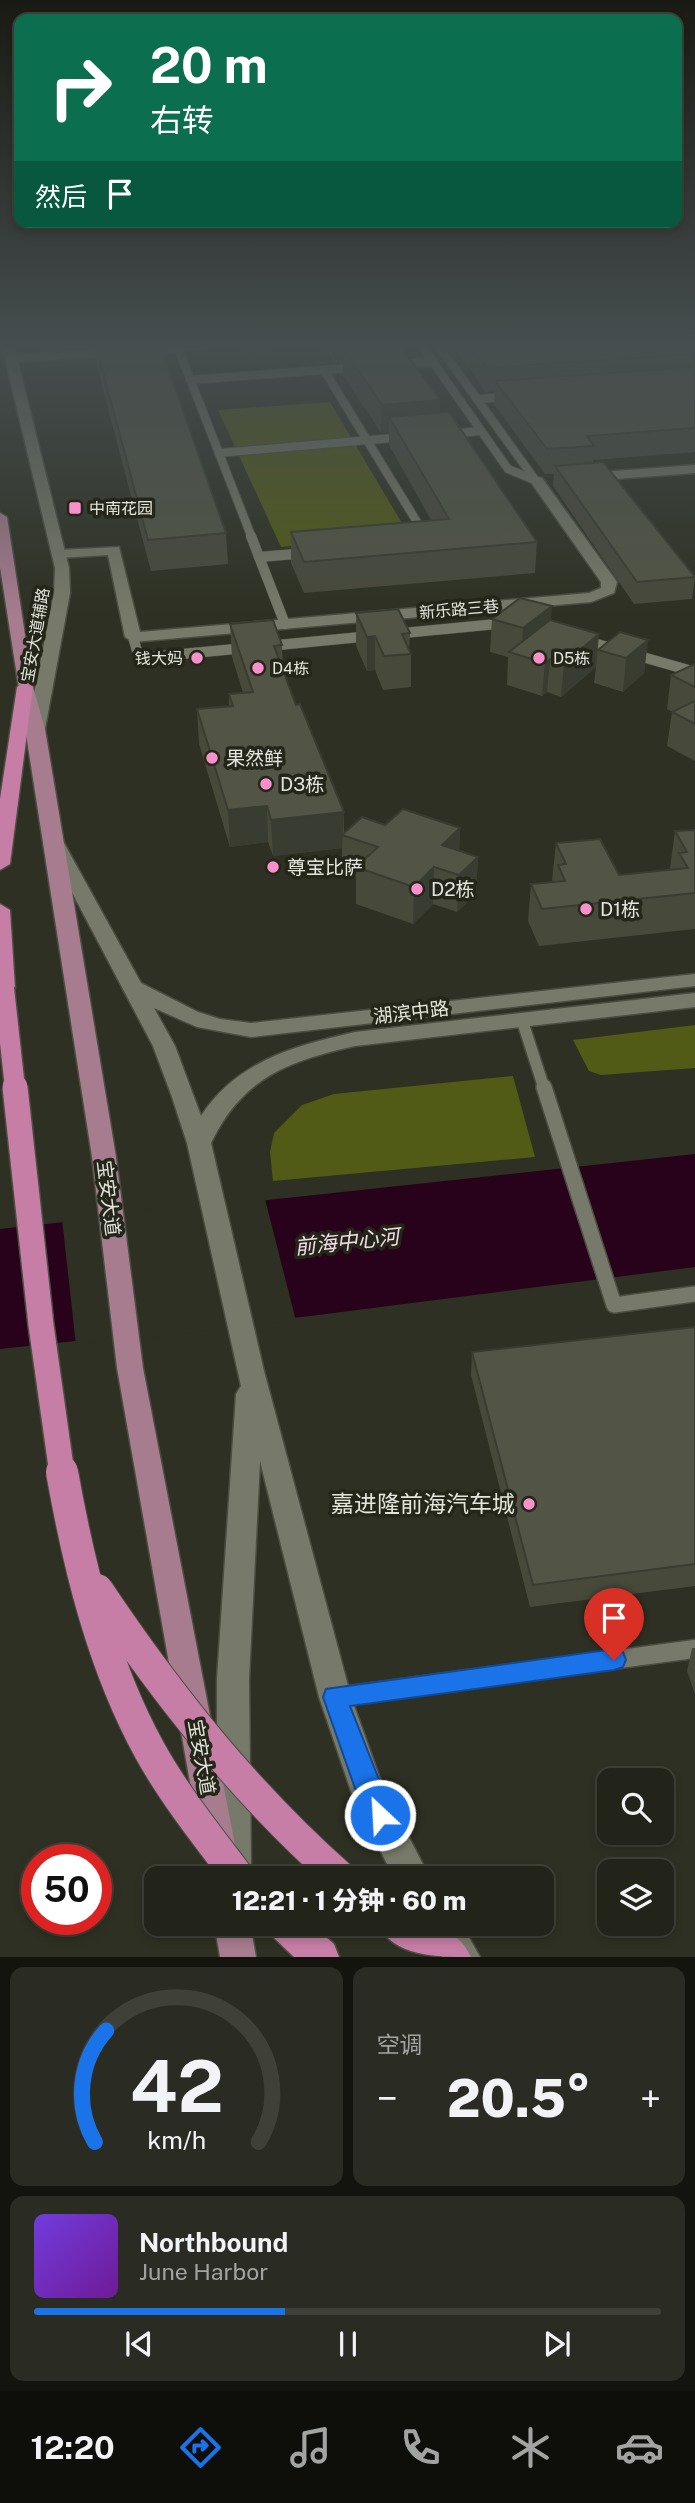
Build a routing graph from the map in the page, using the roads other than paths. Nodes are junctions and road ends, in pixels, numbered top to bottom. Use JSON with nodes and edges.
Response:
{"nodes":[{"id":1,"x":29,"y":433,"type":"edge"},
{"id":2,"x":211,"y":433,"type":"edge"},
{"id":3,"x":364,"y":433,"type":"edge"},
{"id":4,"x":452,"y":433,"type":"edge"},
{"id":5,"x":483,"y":433,"type":"edge"},
{"id":6,"x":505,"y":433,"type":"edge"},
{"id":7,"x":431,"y":435,"type":"edge"},
{"id":8,"x":418,"y":436,"type":"edge"},
{"id":9,"x":368,"y":440,"type":"junction"},
{"id":10,"x":219,"y":453,"type":"junction"},
{"id":11,"x":695,"y":469,"type":"edge"},
{"id":12,"x":576,"y":478,"type":"edge"},
{"id":13,"x":543,"y":481,"type":"junction"},
{"id":14,"x":0,"y":517,"type":"edge"},
{"id":15,"x":418,"y":542,"type":"edge"},
{"id":16,"x":321,"y":551,"type":"edge"},
{"id":17,"x":59,"y":554,"type":"junction"},
{"id":18,"x":259,"y":557,"type":"junction"},
{"id":19,"x":519,"y":623,"type":"edge"},
{"id":20,"x":285,"y":624,"type":"junction"},
{"id":21,"x":568,"y":636,"type":"edge"},
{"id":22,"x":134,"y":637,"type":"junction"},
{"id":23,"x":695,"y":672,"type":"edge"},
{"id":24,"x":25,"y":687,"type":"junction"},
{"id":25,"x":36,"y":729,"type":"junction"},
{"id":26,"x":52,"y":838,"type":"junction"},
{"id":27,"x":0,"y":864,"type":"edge"},
{"id":28,"x":0,"y":910,"type":"edge"},
{"id":29,"x":695,"y":980,"type":"edge"},
{"id":30,"x":134,"y":988,"type":"junction"},
{"id":31,"x":695,"y":1000,"type":"edge"},
{"id":32,"x":522,"y":1020,"type":"junction"},
{"id":33,"x":421,"y":1021,"type":"junction"},
{"id":34,"x":199,"y":1144,"type":"junction"},
{"id":35,"x":695,"y":1294,"type":"edge"},
{"id":36,"x":249,"y":1362,"type":"junction"},
{"id":37,"x":83,"y":1569,"type":"junction"},
{"id":38,"x":695,"y":1648,"type":"edge"},
{"id":39,"x":335,"y":1697,"type":"junction"},
{"id":40,"x":222,"y":1866,"type":"edge"},
{"id":41,"x":228,"y":1866,"type":"edge"},
{"id":42,"x":237,"y":1866,"type":"edge"},
{"id":43,"x":327,"y":1866,"type":"edge"},
{"id":44,"x":407,"y":1866,"type":"edge"},
{"id":45,"x":298,"y":1936,"type":"edge"},
{"id":46,"x":417,"y":1936,"type":"edge"},
{"id":47,"x":449,"y":1936,"type":"edge"},
{"id":48,"x":321,"y":1957,"type":"edge"},
{"id":49,"x":453,"y":1957,"type":"edge"},
{"id":50,"x":462,"y":1957,"type":"edge"}],
"edges":[{"from":1,"to":17,"type":"main road","name":"宝安大道辅路"},
{"from":2,"to":10,"type":"lane"},
{"from":3,"to":9,"type":"lane"},
{"from":4,"to":7,"type":"lane"},
{"from":5,"to":13,"type":"lane","name":"新乐路三巷"},
{"from":6,"to":13,"type":"lane"},
{"from":8,"to":9,"type":"lane"},
{"from":9,"to":10,"type":"lane"},
{"from":9,"to":15,"type":"lane"},
{"from":10,"to":18,"type":"lane"},
{"from":11,"to":12,"type":"main road"},
{"from":13,"to":20,"type":"main road","name":"新乐路三巷"},
{"from":14,"to":24,"type":"main road","name":"宝安大道"},
{"from":16,"to":18,"type":"lane"},
{"from":17,"to":22,"type":"main road"},
{"from":17,"to":25,"type":"main road","name":"宝安大道辅路"},
{"from":18,"to":20,"type":"lane"},
{"from":19,"to":22,"type":"lane"},
{"from":20,"to":22,"type":"main road","name":"新乐路三巷"},
{"from":21,"to":23,"type":"lane"},
{"from":24,"to":25,"type":"main road","name":"宝安大道"},
{"from":24,"to":27,"type":"highway"},
{"from":25,"to":26,"type":"main road","name":"宝安大道"},
{"from":26,"to":30,"type":"main road"},
{"from":26,"to":40,"type":"main road","name":"宝安大道"},
{"from":28,"to":37,"type":"highway","bridge":true},
{"from":29,"to":33,"type":"main road","name":"湖滨中路"},
{"from":30,"to":33,"type":"main road","name":"湖滨中路"},
{"from":30,"to":34,"type":"main road"},
{"from":31,"to":32,"type":"main road","name":"湖滨中路"},
{"from":32,"to":33,"type":"main road","name":"湖滨中路"},
{"from":32,"to":35,"type":"lane"},
{"from":33,"to":34,"type":"main road","name":"湖滨中路"},
{"from":34,"to":36,"type":"main road"},
{"from":36,"to":39,"type":"main road"},
{"from":36,"to":42,"type":"main road"},
{"from":37,"to":41,"type":"highway","bridge":true},
{"from":37,"to":43,"type":"highway","bridge":true},
{"from":38,"to":39,"type":"lane"},
{"from":39,"to":44,"type":"main road"},
{"from":45,"to":48,"type":"highway"},
{"from":46,"to":49,"type":"highway"},
{"from":47,"to":50,"type":"main road"}]}
